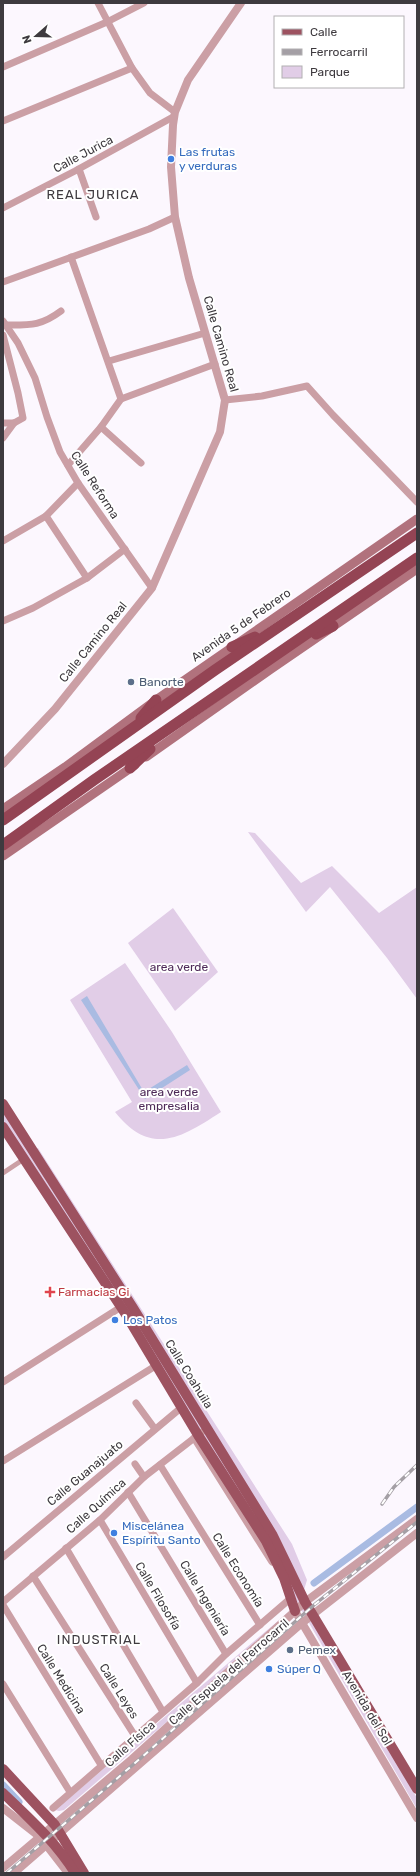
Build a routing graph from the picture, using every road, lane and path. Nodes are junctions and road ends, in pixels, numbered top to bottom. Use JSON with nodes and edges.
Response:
{"nodes":[{"id":1,"x":98,"y":3,"type":"edge"},
{"id":2,"x":144,"y":3,"type":"edge"},
{"id":3,"x":241,"y":3,"type":"edge"},
{"id":4,"x":107,"y":22,"type":"junction"},
{"id":5,"x":3,"y":67,"type":"edge"},
{"id":6,"x":132,"y":68,"type":"junction"},
{"id":7,"x":174,"y":115,"type":"junction"},
{"id":8,"x":3,"y":121,"type":"edge"},
{"id":9,"x":79,"y":169,"type":"junction"},
{"id":10,"x":3,"y":208,"type":"edge"},
{"id":11,"x":96,"y":217,"type":"dead end"},
{"id":12,"x":176,"y":217,"type":"junction"},
{"id":13,"x":71,"y":257,"type":"junction"},
{"id":14,"x":3,"y":282,"type":"edge"},
{"id":15,"x":61,"y":311,"type":"dead end"},
{"id":16,"x":5,"y":323,"type":"edge"},
{"id":17,"x":205,"y":333,"type":"junction"},
{"id":18,"x":3,"y":335,"type":"edge"},
{"id":19,"x":109,"y":361,"type":"junction"},
{"id":20,"x":215,"y":364,"type":"junction"},
{"id":21,"x":121,"y":399,"type":"junction"},
{"id":22,"x":225,"y":400,"type":"junction"},
{"id":23,"x":14,"y":423,"type":"junction"},
{"id":24,"x":3,"y":424,"type":"edge"},
{"id":25,"x":101,"y":427,"type":"junction"},
{"id":26,"x":3,"y":438,"type":"edge"},
{"id":27,"x":141,"y":463,"type":"dead end"},
{"id":28,"x":68,"y":465,"type":"junction"},
{"id":29,"x":78,"y":483,"type":"junction"},
{"id":30,"x":417,"y":502,"type":"edge"},
{"id":31,"x":46,"y":516,"type":"junction"},
{"id":32,"x":417,"y":519,"type":"edge"},
{"id":33,"x":417,"y":533,"type":"edge"},
{"id":34,"x":3,"y":541,"type":"edge"},
{"id":35,"x":125,"y":549,"type":"junction"},
{"id":36,"x":417,"y":558,"type":"edge"},
{"id":37,"x":417,"y":569,"type":"edge"},
{"id":38,"x":87,"y":578,"type":"junction"},
{"id":39,"x":152,"y":588,"type":"junction"},
{"id":40,"x":3,"y":621,"type":"edge"},
{"id":41,"x":283,"y":624,"type":"junction"},
{"id":42,"x":333,"y":626,"type":"junction"},
{"id":43,"x":232,"y":647,"type":"junction"},
{"id":44,"x":283,"y":650,"type":"junction"},
{"id":45,"x":156,"y":700,"type":"junction"},
{"id":46,"x":134,"y":728,"type":"junction"},
{"id":47,"x":170,"y":730,"type":"junction"},
{"id":48,"x":3,"y":764,"type":"edge"},
{"id":49,"x":130,"y":768,"type":"junction"},
{"id":50,"x":3,"y":809,"type":"edge"},
{"id":51,"x":3,"y":820,"type":"edge"},
{"id":52,"x":3,"y":845,"type":"edge"},
{"id":53,"x":3,"y":856,"type":"edge"},
{"id":54,"x":3,"y":1104,"type":"edge"},
{"id":55,"x":3,"y":1127,"type":"edge"},
{"id":56,"x":24,"y":1159,"type":"junction"},
{"id":57,"x":3,"y":1173,"type":"edge"},
{"id":58,"x":121,"y":1307,"type":"junction"},
{"id":59,"x":157,"y":1365,"type":"junction"},
{"id":60,"x":3,"y":1382,"type":"edge"},
{"id":61,"x":136,"y":1403,"type":"dead end"},
{"id":62,"x":182,"y":1406,"type":"junction"},
{"id":63,"x":206,"y":1428,"type":"junction"},
{"id":64,"x":155,"y":1429,"type":"junction"},
{"id":65,"x":196,"y":1437,"type":"junction"},
{"id":66,"x":3,"y":1461,"type":"edge"},
{"id":67,"x":135,"y":1464,"type":"dead end"},
{"id":68,"x":160,"y":1465,"type":"junction"},
{"id":69,"x":144,"y":1477,"type":"junction"},
{"id":70,"x":128,"y":1492,"type":"junction"},
{"id":71,"x":417,"y":1519,"type":"edge"},
{"id":72,"x":100,"y":1520,"type":"junction"},
{"id":73,"x":417,"y":1533,"type":"edge"},
{"id":74,"x":66,"y":1548,"type":"junction"},
{"id":75,"x":3,"y":1557,"type":"edge"},
{"id":76,"x":33,"y":1576,"type":"junction"},
{"id":77,"x":288,"y":1576,"type":"junction"},
{"id":78,"x":292,"y":1598,"type":"junction"},
{"id":79,"x":306,"y":1602,"type":"junction"},
{"id":80,"x":3,"y":1604,"type":"edge"},
{"id":81,"x":295,"y":1611,"type":"junction"},
{"id":82,"x":314,"y":1615,"type":"junction"},
{"id":83,"x":302,"y":1623,"type":"junction"},
{"id":84,"x":260,"y":1626,"type":"junction"},
{"id":85,"x":226,"y":1654,"type":"junction"},
{"id":86,"x":197,"y":1683,"type":"junction"},
{"id":87,"x":3,"y":1684,"type":"edge"},
{"id":88,"x":163,"y":1712,"type":"junction"},
{"id":89,"x":135,"y":1736,"type":"junction"},
{"id":90,"x":101,"y":1765,"type":"junction"},
{"id":91,"x":3,"y":1769,"type":"edge"},
{"id":92,"x":417,"y":1789,"type":"edge"},
{"id":93,"x":70,"y":1792,"type":"junction"},
{"id":94,"x":3,"y":1793,"type":"edge"},
{"id":95,"x":3,"y":1808,"type":"edge"},
{"id":96,"x":53,"y":1808,"type":"dead end"},
{"id":97,"x":417,"y":1818,"type":"edge"},
{"id":98,"x":55,"y":1825,"type":"junction"},
{"id":99,"x":61,"y":1834,"type":"junction"},
{"id":100,"x":40,"y":1837,"type":"junction"},
{"id":101,"x":47,"y":1846,"type":"junction"},
{"id":102,"x":3,"y":1868,"type":"edge"},
{"id":103,"x":14,"y":1873,"type":"edge"},
{"id":104,"x":68,"y":1873,"type":"edge"},
{"id":105,"x":75,"y":1873,"type":"edge"},
{"id":106,"x":84,"y":1873,"type":"edge"}],
"edges":[{"from":1,"to":4,"type":"street"},
{"from":2,"to":4,"type":"street"},
{"from":3,"to":7,"type":"street","name":"Calle Camino Real"},
{"from":4,"to":5,"type":"street"},
{"from":4,"to":6,"type":"street"},
{"from":6,"to":7,"type":"street"},
{"from":6,"to":8,"type":"street"},
{"from":7,"to":9,"type":"street","name":"Calle Jurica"},
{"from":7,"to":12,"type":"street","name":"Calle Camino Real"},
{"from":9,"to":10,"type":"street","name":"Calle Jurica"},
{"from":9,"to":11,"type":"street"},
{"from":12,"to":13,"type":"street"},
{"from":12,"to":17,"type":"street","name":"Calle Camino Real"},
{"from":13,"to":14,"type":"street"},
{"from":13,"to":19,"type":"street"},
{"from":15,"to":16,"type":"street"},
{"from":16,"to":28,"type":"street","name":"Calle Reforma"},
{"from":17,"to":19,"type":"street"},
{"from":17,"to":20,"type":"street","name":"Calle Camino Real"},
{"from":18,"to":23,"type":"street"},
{"from":19,"to":21,"type":"street"},
{"from":20,"to":21,"type":"street"},
{"from":20,"to":22,"type":"street","name":"Calle Camino Real"},
{"from":21,"to":25,"type":"street"},
{"from":22,"to":30,"type":"street"},
{"from":22,"to":39,"type":"street","name":"Calle Camino Real"},
{"from":23,"to":24,"type":"street"},
{"from":23,"to":26,"type":"street"},
{"from":25,"to":27,"type":"street"},
{"from":25,"to":28,"type":"street"},
{"from":28,"to":29,"type":"street","name":"Calle Reforma"},
{"from":29,"to":31,"type":"street"},
{"from":29,"to":35,"type":"street","name":"Calle Reforma"},
{"from":31,"to":34,"type":"street"},
{"from":31,"to":38,"type":"street"},
{"from":32,"to":43,"type":"main road","name":"Avenida 5 de Febrero"},
{"from":33,"to":41,"type":"highway","name":"Avenida 5 de Febrero"},
{"from":35,"to":38,"type":"street"},
{"from":35,"to":39,"type":"street","name":"Calle Reforma"},
{"from":36,"to":44,"type":"highway"},
{"from":37,"to":42,"type":"main road"},
{"from":38,"to":40,"type":"street"},
{"from":39,"to":48,"type":"street","name":"Calle Camino Real"},
{"from":41,"to":43,"type":"highway"},
{"from":41,"to":46,"type":"highway","name":"Avenida 5 de Febrero"},
{"from":42,"to":44,"type":"highway"},
{"from":42,"to":49,"type":"main road"},
{"from":43,"to":45,"type":"main road","name":"Avenida 5 de Febrero"},
{"from":44,"to":47,"type":"highway"},
{"from":45,"to":46,"type":"highway"},
{"from":45,"to":50,"type":"main road","name":"Avenida 5 de Febrero"},
{"from":46,"to":51,"type":"highway","name":"Avenida 5 de Febrero"},
{"from":47,"to":49,"type":"highway"},
{"from":47,"to":52,"type":"highway"},
{"from":49,"to":53,"type":"main road"},
{"from":54,"to":63,"type":"main road","name":"Calle Coahuila"},
{"from":55,"to":56,"type":"main road","name":"Calle Coahuila"},
{"from":56,"to":57,"type":"street"},
{"from":56,"to":58,"type":"main road","name":"Calle Coahuila"},
{"from":58,"to":59,"type":"main road","name":"Calle Coahuila"},
{"from":58,"to":60,"type":"street"},
{"from":59,"to":62,"type":"main road","name":"Calle Coahuila"},
{"from":59,"to":66,"type":"street"},
{"from":61,"to":64,"type":"street"},
{"from":62,"to":64,"type":"street","name":"Calle Guanajuato"},
{"from":62,"to":65,"type":"main road","name":"Calle Coahuila"},
{"from":63,"to":65,"type":"street","name":"Calle Química"},
{"from":63,"to":77,"type":"main road","name":"Calle Coahuila"},
{"from":64,"to":75,"type":"street","name":"Calle Guanajuato"},
{"from":65,"to":68,"type":"street","name":"Calle Química"},
{"from":65,"to":77,"type":"main road","name":"Calle Coahuila"},
{"from":67,"to":69,"type":"street"},
{"from":68,"to":69,"type":"street","name":"Calle Química"},
{"from":68,"to":84,"type":"street","name":"Calle Economía"},
{"from":69,"to":70,"type":"street","name":"Calle Química"},
{"from":70,"to":72,"type":"street","name":"Calle Química"},
{"from":70,"to":85,"type":"street","name":"Calle Ingeniería"},
{"from":71,"to":79,"type":"street"},
{"from":72,"to":74,"type":"street","name":"Calle Química"},
{"from":72,"to":86,"type":"street","name":"Calle Filosofía"},
{"from":73,"to":82,"type":"street","name":"Calle Espuela del Ferrocarril"},
{"from":74,"to":76,"type":"street","name":"Calle Química"},
{"from":74,"to":88,"type":"street"},
{"from":76,"to":80,"type":"street","name":"Calle Química"},
{"from":76,"to":89,"type":"street","name":"Calle Leyes"},
{"from":77,"to":78,"type":"main road","name":"Calle Coahuila"},
{"from":77,"to":79,"type":"main road","name":"Calle Coahuila"},
{"from":78,"to":81,"type":"main road","name":"Calle Coahuila"},
{"from":78,"to":84,"type":"street","name":"Calle Física"},
{"from":79,"to":81,"type":"street","name":"Calle Física"},
{"from":79,"to":82,"type":"main road","name":"Avenida del Sol"},
{"from":80,"to":90,"type":"street","name":"Calle Medicina"},
{"from":81,"to":83,"type":"street","name":"Avenida del Sol"},
{"from":81,"to":98,"type":"street","name":"Calle Física"},
{"from":82,"to":83,"type":"street","name":"Calle Espuela del Ferrocarril"},
{"from":82,"to":92,"type":"main road","name":"Avenida del Sol"},
{"from":83,"to":97,"type":"street","name":"Avenida del Sol"},
{"from":83,"to":99,"type":"street","name":"Calle Espuela del Ferrocarril"},
{"from":84,"to":85,"type":"street","name":"Calle Física"},
{"from":85,"to":86,"type":"street","name":"Calle Física"},
{"from":86,"to":88,"type":"street","name":"Calle Física"},
{"from":87,"to":93,"type":"street"},
{"from":88,"to":89,"type":"street","name":"Calle Física"},
{"from":89,"to":90,"type":"street","name":"Calle Física"},
{"from":90,"to":93,"type":"street","name":"Calle Física"},
{"from":91,"to":98,"type":"main road"},
{"from":93,"to":96,"type":"street","name":"Calle Física"},
{"from":94,"to":105,"type":"main road"},
{"from":95,"to":100,"type":"street"},
{"from":98,"to":99,"type":"main road"},
{"from":98,"to":100,"type":"street","name":"Calle Física"},
{"from":99,"to":101,"type":"street","name":"Calle Espuela del Ferrocarril"},
{"from":99,"to":106,"type":"main road"},
{"from":100,"to":101,"type":"street"},
{"from":100,"to":102,"type":"street","name":"Calle Física"},
{"from":101,"to":103,"type":"street","name":"Calle Espuela del Ferrocarril"},
{"from":101,"to":104,"type":"street"}]}
